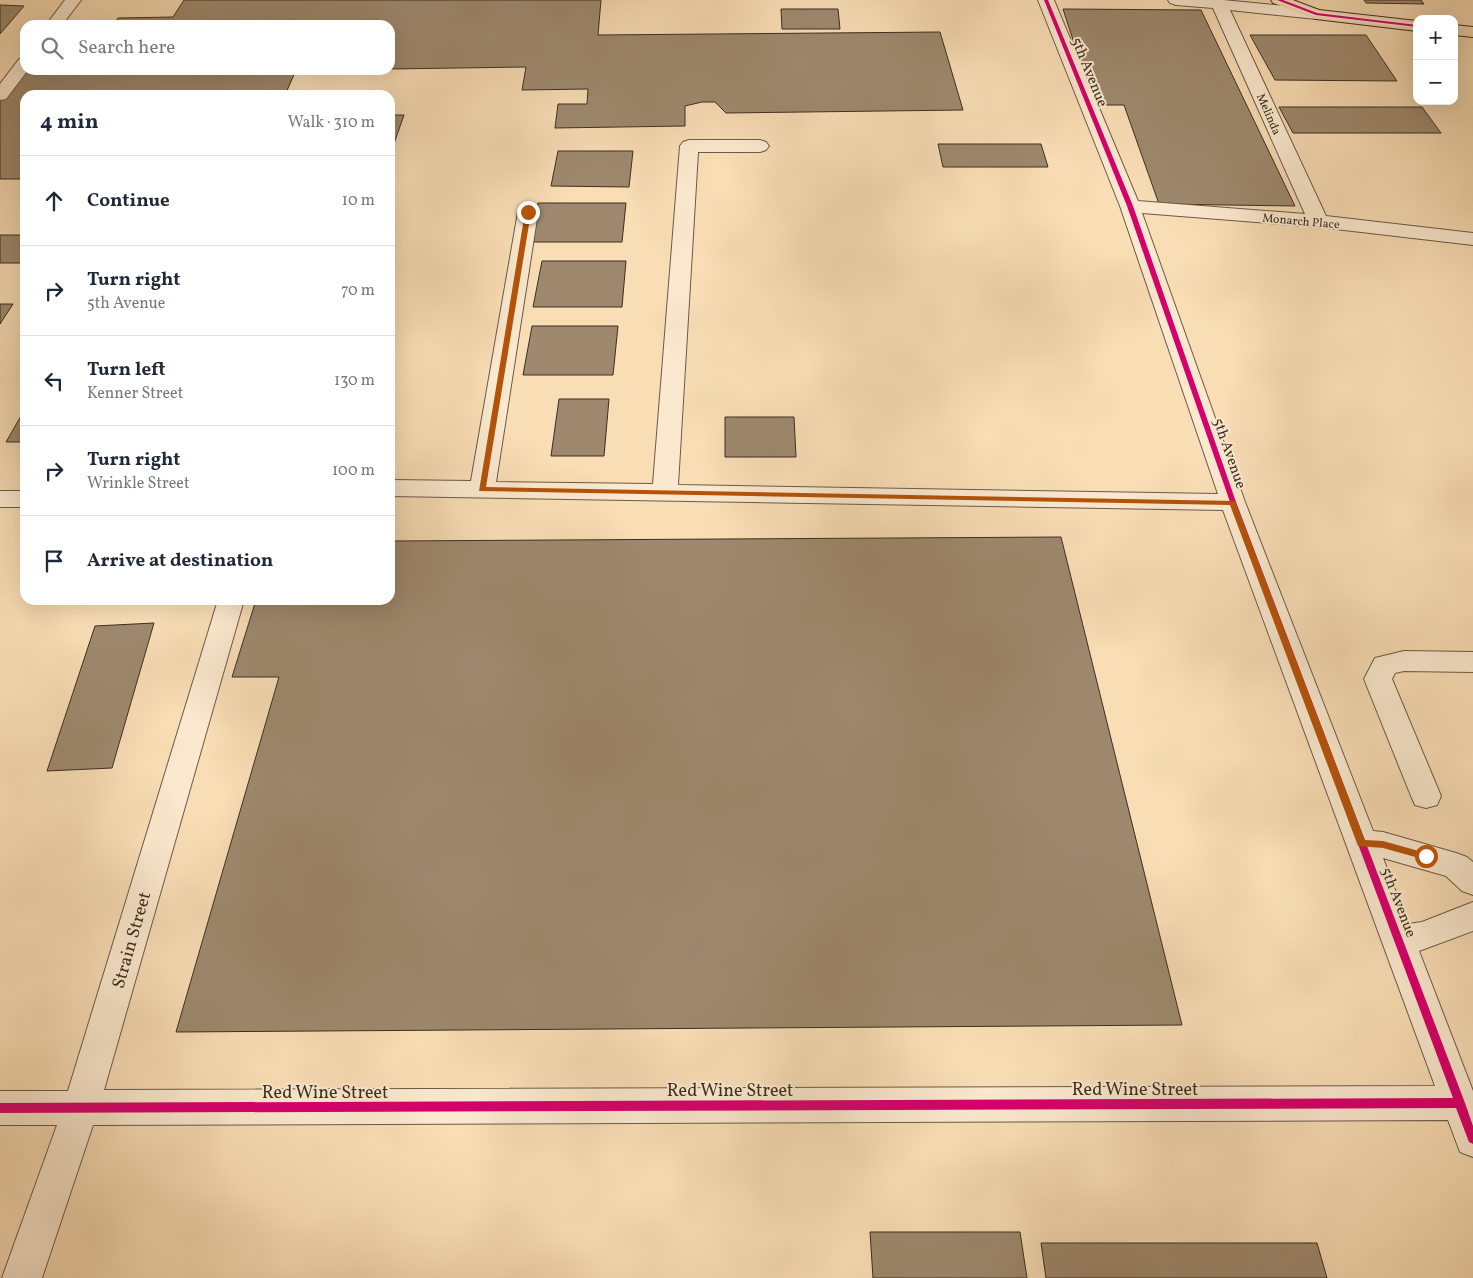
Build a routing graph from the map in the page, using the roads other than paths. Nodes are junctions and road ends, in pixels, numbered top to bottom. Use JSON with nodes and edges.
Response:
{"nodes":[{"id":1,"x":73,"y":0,"type":"edge"},
{"id":2,"x":1046,"y":0,"type":"edge"},
{"id":3,"x":1176,"y":0,"type":"edge"},
{"id":4,"x":1279,"y":0,"type":"edge"},
{"id":5,"x":1220,"y":6,"type":"junction"},
{"id":6,"x":1316,"y":14,"type":"junction"},
{"id":7,"x":58,"y":20,"type":"edge"},
{"id":8,"x":1413,"y":26,"type":"edge"},
{"id":9,"x":1458,"y":30,"type":"edge"},
{"id":10,"x":1473,"y":32,"type":"edge"},
{"id":11,"x":20,"y":69,"type":"edge"},
{"id":12,"x":0,"y":95,"type":"edge"},
{"id":13,"x":760,"y":146,"type":"dead end"},
{"id":14,"x":1130,"y":206,"type":"junction"},
{"id":15,"x":528,"y":212,"type":"dead end"},
{"id":16,"x":1318,"y":222,"type":"junction"},
{"id":17,"x":1473,"y":239,"type":"edge"},
{"id":18,"x":395,"y":488,"type":"edge"},
{"id":19,"x":482,"y":490,"type":"junction"},
{"id":20,"x":665,"y":493,"type":"junction"},
{"id":21,"x":0,"y":498,"type":"edge"},
{"id":22,"x":20,"y":498,"type":"edge"},
{"id":23,"x":1232,"y":502,"type":"junction"},
{"id":24,"x":230,"y":605,"type":"edge"},
{"id":25,"x":1473,"y":662,"type":"edge"},
{"id":26,"x":1426,"y":796,"type":"dead end"},
{"id":27,"x":1362,"y":843,"type":"junction"},
{"id":28,"x":1473,"y":882,"type":"edge"},
{"id":29,"x":1473,"y":916,"type":"edge"},
{"id":30,"x":1398,"y":939,"type":"junction"},
{"id":31,"x":1460,"y":1103,"type":"junction"},
{"id":32,"x":0,"y":1108,"type":"edge"},
{"id":33,"x":82,"y":1108,"type":"junction"},
{"id":34,"x":1473,"y":1139,"type":"edge"},
{"id":35,"x":22,"y":1278,"type":"edge"}],
"edges":[{"from":1,"to":7,"type":"street"},
{"from":2,"to":14,"type":"street","name":"5th Avenue"},
{"from":3,"to":5,"type":"street"},
{"from":4,"to":6,"type":"main road"},
{"from":5,"to":6,"type":"street"},
{"from":5,"to":16,"type":"street","name":"Melinda"},
{"from":6,"to":8,"type":"main road"},
{"from":9,"to":10,"type":"main road"},
{"from":11,"to":12,"type":"street"},
{"from":13,"to":20,"type":"street"},
{"from":14,"to":16,"type":"street","name":"Monarch Place"},
{"from":14,"to":23,"type":"street","name":"5th Avenue"},
{"from":15,"to":19,"type":"street"},
{"from":16,"to":17,"type":"street","name":"Monarch Place"},
{"from":18,"to":19,"type":"street"},
{"from":19,"to":20,"type":"street"},
{"from":20,"to":23,"type":"street"},
{"from":21,"to":22,"type":"street"},
{"from":23,"to":27,"type":"street","name":"5th Avenue"},
{"from":24,"to":33,"type":"street","name":"Strain Street"},
{"from":25,"to":26,"type":"street"},
{"from":27,"to":28,"type":"street"},
{"from":27,"to":30,"type":"street","name":"5th Avenue"},
{"from":29,"to":30,"type":"street"},
{"from":30,"to":31,"type":"street","name":"5th Avenue"},
{"from":31,"to":33,"type":"street","name":"Red Wine Street"},
{"from":31,"to":34,"type":"street","name":"5th Avenue"},
{"from":32,"to":33,"type":"street","name":"Red Wine Street"},
{"from":33,"to":35,"type":"street","name":"Strain Street"}]}
